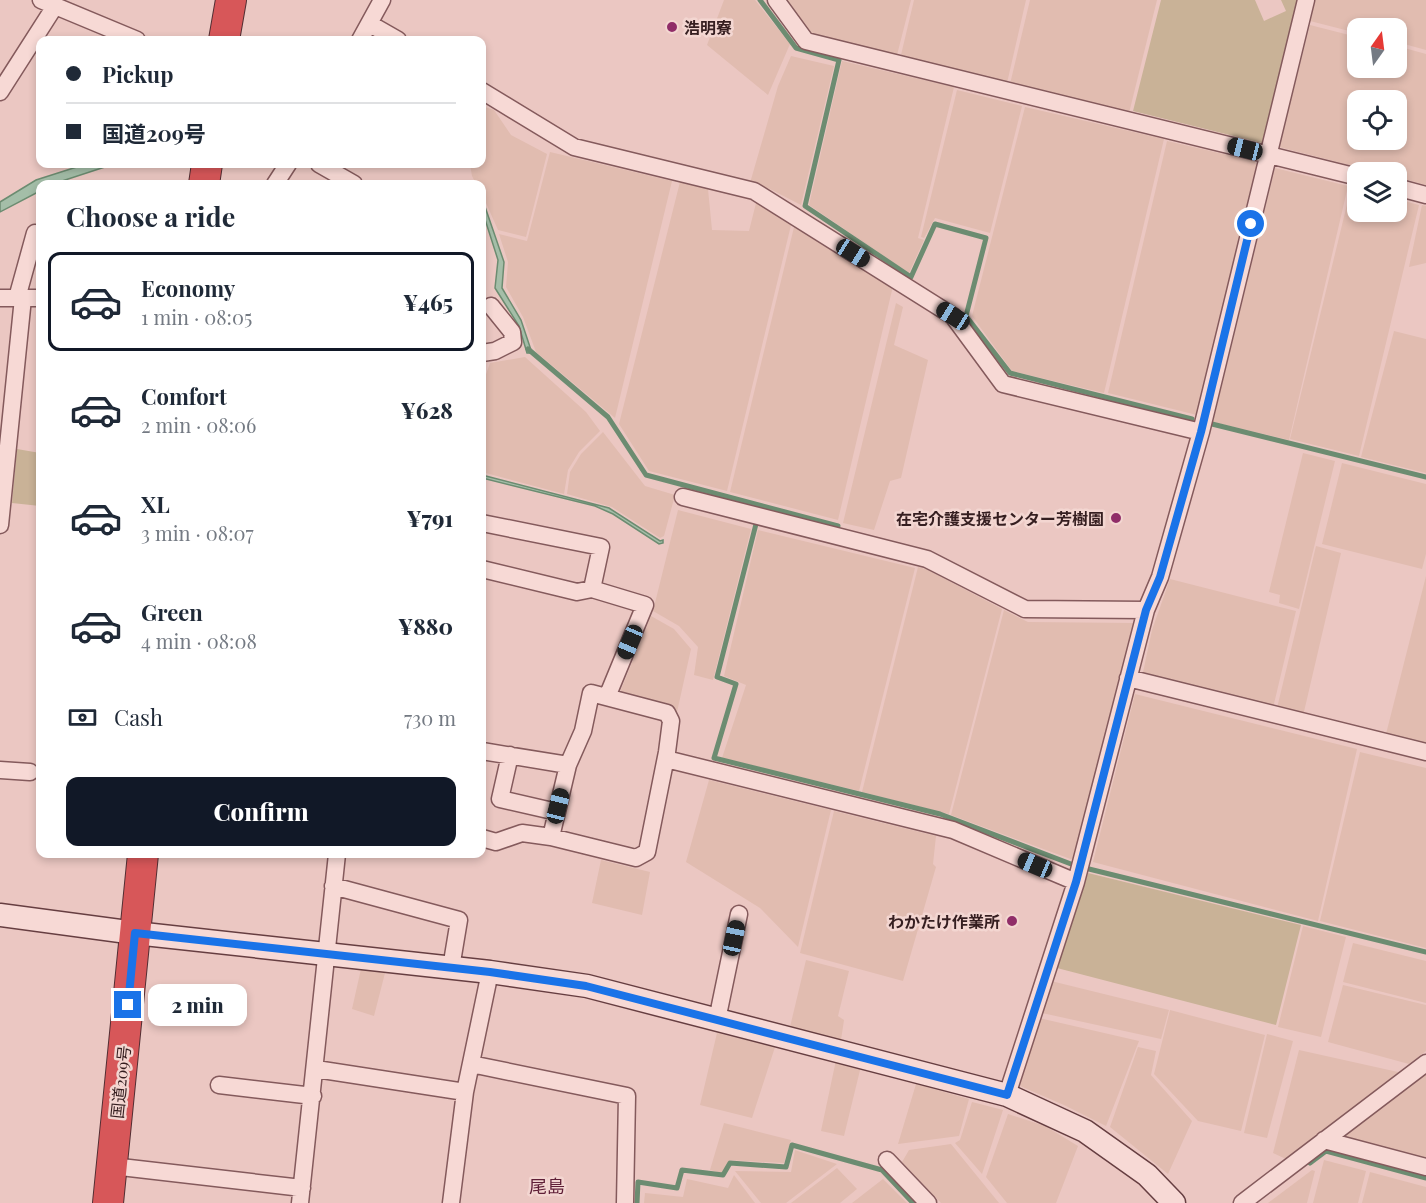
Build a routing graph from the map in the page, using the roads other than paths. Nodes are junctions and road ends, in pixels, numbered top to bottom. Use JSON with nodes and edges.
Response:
{"nodes":[{"id":1,"x":231,"y":0,"type":"edge"},
{"id":2,"x":382,"y":0,"type":"edge"},
{"id":3,"x":776,"y":0,"type":"edge"},
{"id":4,"x":1306,"y":0,"type":"edge"},
{"id":5,"x":48,"y":3,"type":"edge"},
{"id":6,"x":370,"y":24,"type":"junction"},
{"id":7,"x":127,"y":36,"type":"edge"},
{"id":8,"x":225,"y":36,"type":"edge"},
{"id":9,"x":362,"y":36,"type":"edge"},
{"id":10,"x":391,"y":36,"type":"edge"},
{"id":11,"x":0,"y":92,"type":"edge"},
{"id":12,"x":486,"y":93,"type":"edge"},
{"id":13,"x":1268,"y":154,"type":"junction"},
{"id":14,"x":326,"y":168,"type":"edge"},
{"id":15,"x":1347,"y":174,"type":"edge"},
{"id":16,"x":347,"y":180,"type":"edge"},
{"id":17,"x":1407,"y":190,"type":"edge"},
{"id":18,"x":1426,"y":195,"type":"edge"},
{"id":19,"x":35,"y":233,"type":"dead end"},
{"id":20,"x":0,"y":298,"type":"edge"},
{"id":21,"x":20,"y":298,"type":"junction"},
{"id":22,"x":36,"y":298,"type":"edge"},
{"id":23,"x":491,"y":306,"type":"dead end"},
{"id":24,"x":486,"y":352,"type":"edge"},
{"id":25,"x":6,"y":404,"type":"edge"},
{"id":26,"x":1201,"y":432,"type":"junction"},
{"id":27,"x":683,"y":497,"type":"dead end"},
{"id":28,"x":486,"y":524,"type":"edge"},
{"id":29,"x":0,"y":525,"type":"edge"},
{"id":30,"x":486,"y":570,"type":"edge"},
{"id":31,"x":592,"y":589,"type":"junction"},
{"id":32,"x":1146,"y":610,"type":"junction"},
{"id":33,"x":1128,"y":678,"type":"junction"},
{"id":34,"x":607,"y":697,"type":"junction"},
{"id":35,"x":486,"y":752,"type":"edge"},
{"id":36,"x":1426,"y":752,"type":"edge"},
{"id":37,"x":510,"y":755,"type":"junction"},
{"id":38,"x":666,"y":759,"type":"junction"},
{"id":39,"x":568,"y":765,"type":"junction"},
{"id":40,"x":0,"y":770,"type":"edge"},
{"id":41,"x":30,"y":772,"type":"dead end"},
{"id":42,"x":557,"y":812,"type":"junction"},
{"id":43,"x":551,"y":837,"type":"junction"},
{"id":44,"x":486,"y":839,"type":"edge"},
{"id":45,"x":143,"y":858,"type":"edge"},
{"id":46,"x":336,"y":858,"type":"edge"},
{"id":47,"x":1076,"y":882,"type":"junction"},
{"id":48,"x":333,"y":886,"type":"junction"},
{"id":49,"x":739,"y":914,"type":"dead end"},
{"id":50,"x":0,"y":915,"type":"edge"},
{"id":51,"x":135,"y":933,"type":"junction"},
{"id":52,"x":326,"y":955,"type":"junction"},
{"id":53,"x":451,"y":968,"type":"junction"},
{"id":54,"x":490,"y":972,"type":"junction"},
{"id":55,"x":717,"y":1020,"type":"junction"},
{"id":56,"x":1426,"y":1063,"type":"edge"},
{"id":57,"x":471,"y":1064,"type":"junction"},
{"id":58,"x":316,"y":1069,"type":"junction"},
{"id":59,"x":219,"y":1085,"type":"dead end"},
{"id":60,"x":465,"y":1092,"type":"junction"},
{"id":61,"x":1007,"y":1095,"type":"junction"},
{"id":62,"x":313,"y":1096,"type":"junction"},
{"id":63,"x":1324,"y":1140,"type":"junction"},
{"id":64,"x":887,"y":1160,"type":"dead end"},
{"id":65,"x":112,"y":1166,"type":"junction"},
{"id":66,"x":1426,"y":1167,"type":"edge"},
{"id":67,"x":301,"y":1195,"type":"edge"},
{"id":68,"x":108,"y":1203,"type":"edge"},
{"id":69,"x":451,"y":1203,"type":"edge"},
{"id":70,"x":625,"y":1203,"type":"edge"},
{"id":71,"x":928,"y":1203,"type":"edge"},
{"id":72,"x":1174,"y":1203,"type":"edge"},
{"id":73,"x":1242,"y":1203,"type":"edge"}],
"edges":[{"from":1,"to":8,"type":"highway"},
{"from":2,"to":6,"type":"street"},
{"from":3,"to":13,"type":"street"},
{"from":4,"to":13,"type":"street"},
{"from":5,"to":7,"type":"street"},
{"from":5,"to":11,"type":"street"},
{"from":6,"to":9,"type":"street"},
{"from":6,"to":10,"type":"street"},
{"from":12,"to":26,"type":"street"},
{"from":13,"to":15,"type":"street"},
{"from":13,"to":26,"type":"street"},
{"from":14,"to":16,"type":"street"},
{"from":17,"to":18,"type":"street"},
{"from":19,"to":21,"type":"street"},
{"from":20,"to":21,"type":"street"},
{"from":21,"to":22,"type":"street"},
{"from":21,"to":25,"type":"street"},
{"from":23,"to":24,"type":"street"},
{"from":25,"to":29,"type":"street"},
{"from":26,"to":32,"type":"street"},
{"from":27,"to":32,"type":"street"},
{"from":28,"to":31,"type":"street"},
{"from":30,"to":31,"type":"street"},
{"from":31,"to":34,"type":"street"},
{"from":32,"to":33,"type":"street"},
{"from":33,"to":36,"type":"street"},
{"from":33,"to":47,"type":"street"},
{"from":34,"to":38,"type":"street"},
{"from":34,"to":39,"type":"street"},
{"from":35,"to":37,"type":"street"},
{"from":37,"to":39,"type":"street"},
{"from":37,"to":42,"type":"street"},
{"from":38,"to":43,"type":"street"},
{"from":38,"to":47,"type":"street"},
{"from":39,"to":42,"type":"street"},
{"from":40,"to":41,"type":"street"},
{"from":42,"to":43,"type":"street"},
{"from":43,"to":44,"type":"street"},
{"from":45,"to":51,"type":"highway","name":"国道209号"},
{"from":46,"to":48,"type":"street"},
{"from":47,"to":61,"type":"street"},
{"from":48,"to":52,"type":"street"},
{"from":48,"to":53,"type":"street"},
{"from":49,"to":55,"type":"street"},
{"from":50,"to":51,"type":"street"},
{"from":51,"to":52,"type":"street"},
{"from":51,"to":65,"type":"highway","name":"国道209号"},
{"from":52,"to":53,"type":"street"},
{"from":52,"to":58,"type":"street"},
{"from":53,"to":54,"type":"street"},
{"from":54,"to":55,"type":"street"},
{"from":54,"to":57,"type":"street"},
{"from":55,"to":61,"type":"street"},
{"from":56,"to":63,"type":"street"},
{"from":57,"to":60,"type":"street"},
{"from":57,"to":70,"type":"street"},
{"from":58,"to":60,"type":"street"},
{"from":58,"to":62,"type":"street"},
{"from":59,"to":62,"type":"street"},
{"from":60,"to":69,"type":"street"},
{"from":61,"to":72,"type":"street"},
{"from":62,"to":67,"type":"street"},
{"from":63,"to":66,"type":"street"},
{"from":63,"to":73,"type":"street"},
{"from":64,"to":71,"type":"street"},
{"from":65,"to":67,"type":"street"},
{"from":65,"to":68,"type":"highway","name":"国道209号"}]}
